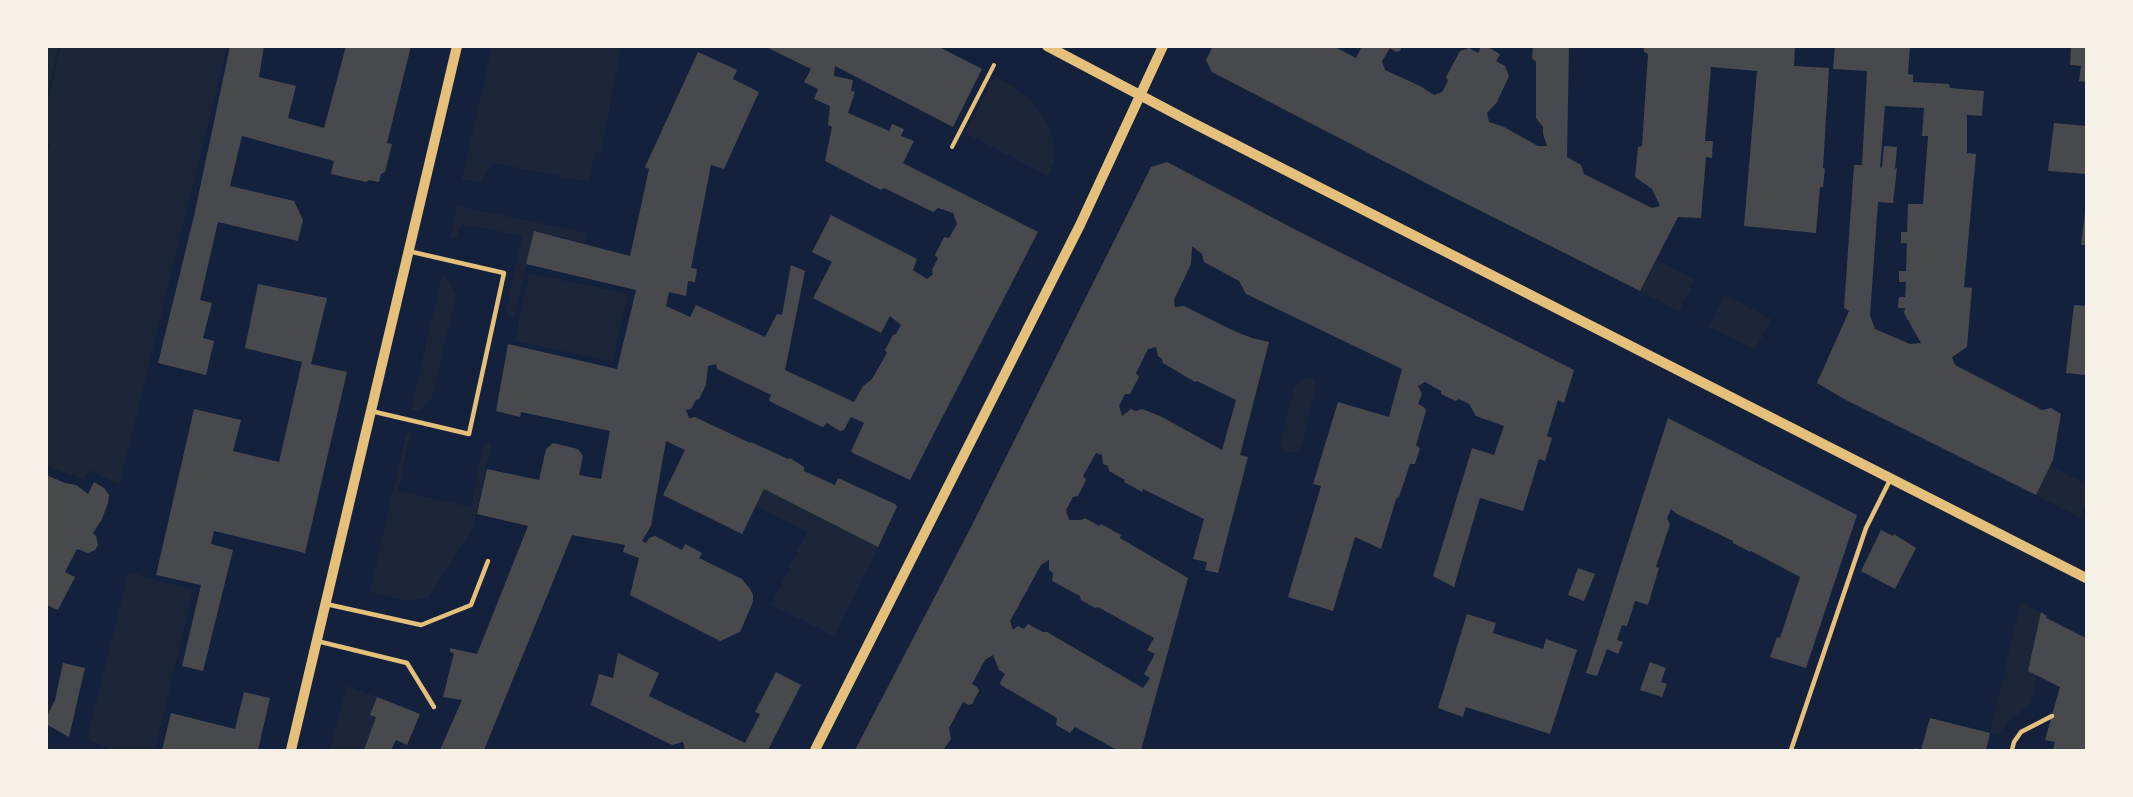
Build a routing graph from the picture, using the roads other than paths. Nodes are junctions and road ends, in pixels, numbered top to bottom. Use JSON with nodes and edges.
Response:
{"nodes":[{"id":1,"x":457,"y":46,"type":"edge"},
{"id":2,"x":1047,"y":46,"type":"edge"},
{"id":3,"x":1163,"y":46,"type":"edge"},
{"id":4,"x":1140,"y":94,"type":"junction"},
{"id":5,"x":408,"y":251,"type":"junction"},
{"id":6,"x":371,"y":411,"type":"junction"},
{"id":7,"x":1891,"y":479,"type":"junction"},
{"id":8,"x":488,"y":561,"type":"dead end"},
{"id":9,"x":2086,"y":579,"type":"edge"},
{"id":10,"x":326,"y":604,"type":"junction"},
{"id":11,"x":316,"y":641,"type":"junction"},
{"id":12,"x":434,"y":707,"type":"dead end"},
{"id":13,"x":2052,"y":716,"type":"dead end"},
{"id":14,"x":291,"y":750,"type":"edge"},
{"id":15,"x":815,"y":750,"type":"edge"},
{"id":16,"x":1791,"y":750,"type":"edge"},
{"id":17,"x":2012,"y":750,"type":"edge"}],
"edges":[{"from":1,"to":5,"type":"street"},
{"from":2,"to":4,"type":"street"},
{"from":3,"to":4,"type":"street"},
{"from":4,"to":7,"type":"street"},
{"from":4,"to":15,"type":"street"},
{"from":5,"to":6,"type":"street"},
{"from":5,"to":6,"type":"lane"},
{"from":6,"to":10,"type":"street"},
{"from":7,"to":9,"type":"street"},
{"from":7,"to":16,"type":"lane"},
{"from":8,"to":10,"type":"lane"},
{"from":10,"to":11,"type":"street"},
{"from":11,"to":12,"type":"lane"},
{"from":11,"to":14,"type":"street"},
{"from":13,"to":17,"type":"lane"}]}
